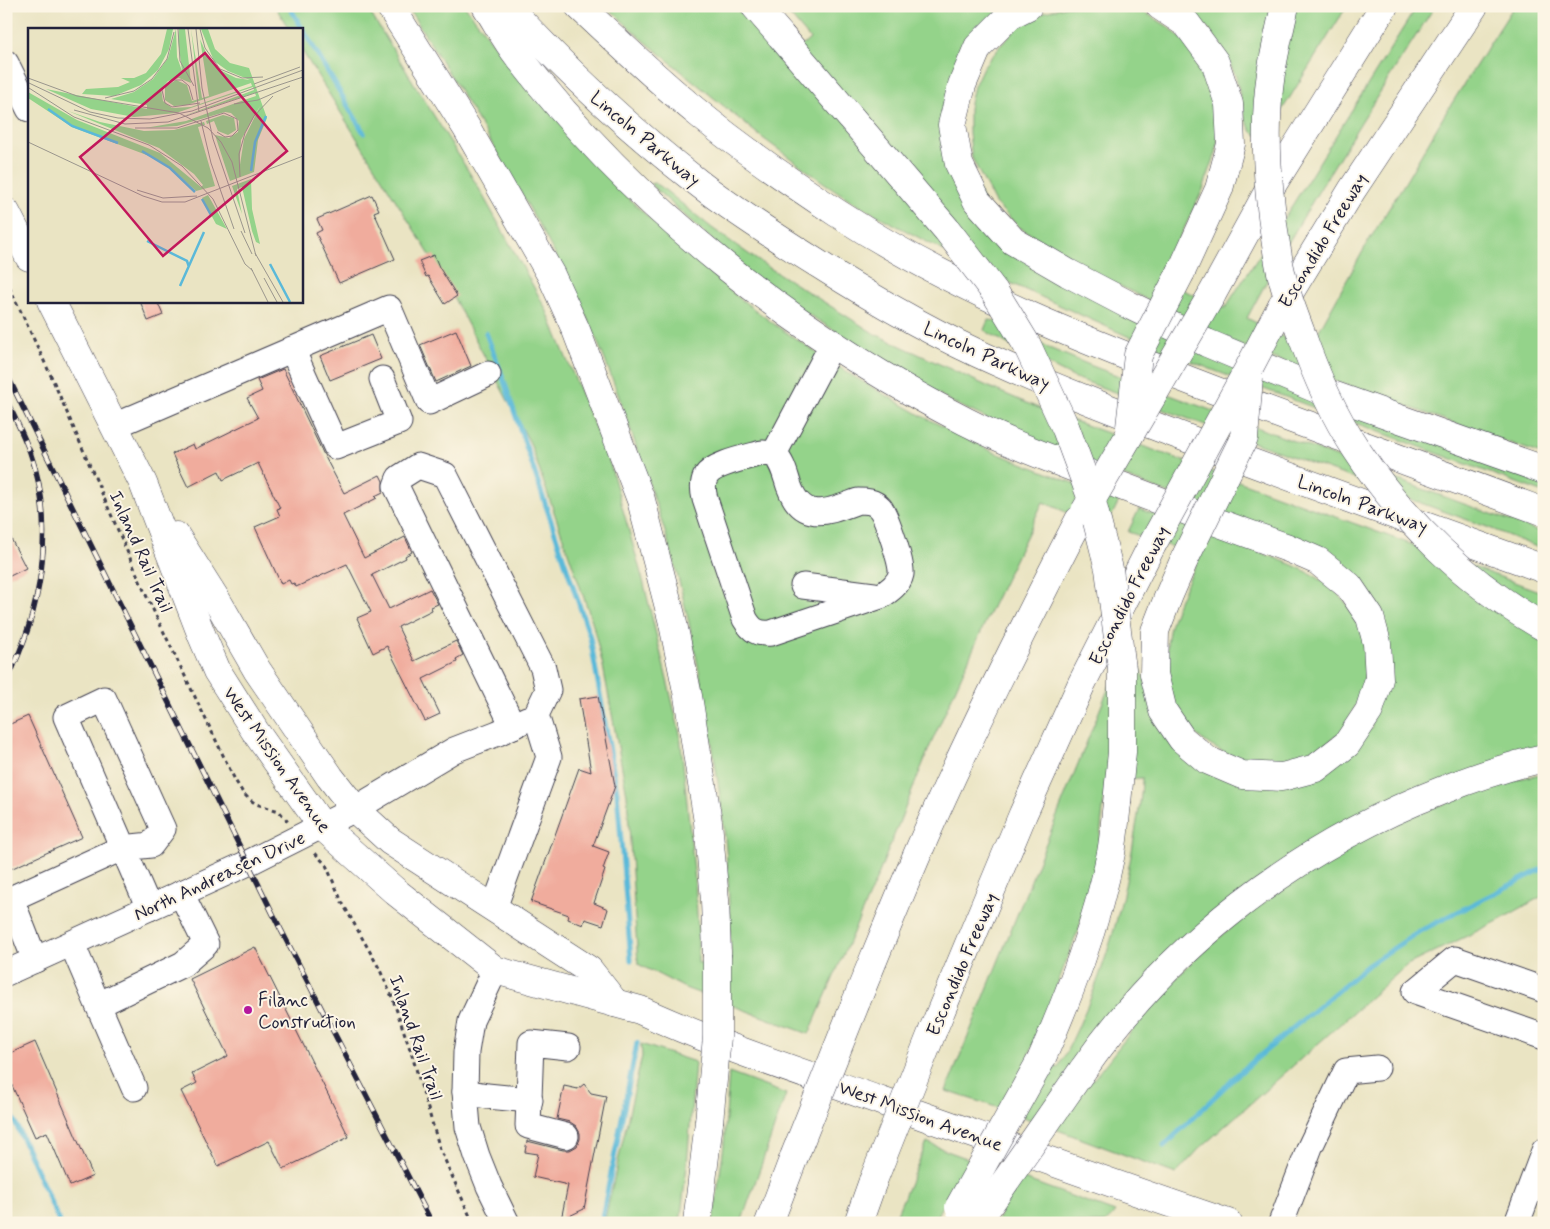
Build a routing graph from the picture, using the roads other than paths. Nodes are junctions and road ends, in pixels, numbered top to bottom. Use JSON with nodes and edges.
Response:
{"nodes":[{"id":1,"x":390,"y":6,"type":"edge"},
{"id":2,"x":486,"y":6,"type":"edge"},
{"id":3,"x":507,"y":6,"type":"edge"},
{"id":4,"x":579,"y":6,"type":"edge"},
{"id":5,"x":755,"y":6,"type":"edge"},
{"id":6,"x":1028,"y":6,"type":"edge"},
{"id":7,"x":1160,"y":6,"type":"edge"},
{"id":8,"x":1285,"y":6,"type":"edge"},
{"id":9,"x":1384,"y":6,"type":"edge"},
{"id":10,"x":1474,"y":6,"type":"edge"},
{"id":11,"x":7,"y":67,"type":"edge"},
{"id":12,"x":28,"y":106,"type":"edge"},
{"id":13,"x":6,"y":212,"type":"edge"},
{"id":14,"x":28,"y":254,"type":"edge"},
{"id":15,"x":52,"y":302,"type":"edge"},
{"id":16,"x":832,"y":344,"type":"junction"},
{"id":17,"x":292,"y":349,"type":"junction"},
{"id":18,"x":1250,"y":366,"type":"junction"},
{"id":19,"x":488,"y":374,"type":"dead end"},
{"id":20,"x":382,"y":378,"type":"dead end"},
{"id":21,"x":114,"y":426,"type":"junction"},
{"id":22,"x":1130,"y":435,"type":"junction"},
{"id":23,"x":774,"y":454,"type":"junction"},
{"id":24,"x":1544,"y":470,"type":"edge"},
{"id":25,"x":142,"y":483,"type":"junction"},
{"id":26,"x":1544,"y":512,"type":"edge"},
{"id":27,"x":1544,"y":569,"type":"edge"},
{"id":28,"x":803,"y":586,"type":"dead end"},
{"id":29,"x":881,"y":596,"type":"junction"},
{"id":30,"x":1544,"y":627,"type":"edge"},
{"id":31,"x":536,"y":715,"type":"junction"},
{"id":32,"x":513,"y":726,"type":"junction"},
{"id":33,"x":1544,"y":758,"type":"edge"},
{"id":34,"x":355,"y":809,"type":"junction"},
{"id":35,"x":322,"y":826,"type":"junction"},
{"id":36,"x":122,"y":848,"type":"junction"},
{"id":37,"x":181,"y":893,"type":"junction"},
{"id":38,"x":9,"y":900,"type":"edge"},
{"id":39,"x":149,"y":908,"type":"junction"},
{"id":40,"x":492,"y":908,"type":"junction"},
{"id":41,"x":72,"y":944,"type":"junction"},
{"id":42,"x":35,"y":960,"type":"junction"},
{"id":43,"x":495,"y":970,"type":"junction"},
{"id":44,"x":6,"y":974,"type":"edge"},
{"id":45,"x":1544,"y":990,"type":"edge"},
{"id":46,"x":615,"y":1003,"type":"junction"},
{"id":47,"x":98,"y":1005,"type":"junction"},
{"id":48,"x":1544,"y":1037,"type":"edge"},
{"id":49,"x":568,"y":1047,"type":"dead end"},
{"id":50,"x":1378,"y":1068,"type":"dead end"},
{"id":51,"x":134,"y":1088,"type":"dead end"},
{"id":52,"x":465,"y":1092,"type":"junction"},
{"id":53,"x":530,"y":1100,"type":"junction"},
{"id":54,"x":566,"y":1136,"type":"dead end"},
{"id":55,"x":1544,"y":1151,"type":"edge"},
{"id":56,"x":967,"y":1217,"type":"edge"},
{"id":57,"x":507,"y":1223,"type":"edge"},
{"id":58,"x":697,"y":1223,"type":"edge"},
{"id":59,"x":769,"y":1223,"type":"edge"},
{"id":60,"x":858,"y":1223,"type":"edge"},
{"id":61,"x":1228,"y":1223,"type":"edge"},
{"id":62,"x":1281,"y":1223,"type":"edge"},
{"id":63,"x":1517,"y":1223,"type":"edge"}],
"edges":[{"from":1,"to":58,"type":"main road","bridge":true},
{"from":2,"to":16,"type":"main road"},
{"from":3,"to":27,"type":"main road","name":"Lincoln Parkway"},
{"from":4,"to":26,"type":"main road"},
{"from":5,"to":56,"type":"main road","bridge":true},
{"from":6,"to":24,"type":"main road"},
{"from":7,"to":22,"type":"main road","bridge":true},
{"from":8,"to":30,"type":"main road","bridge":true},
{"from":9,"to":22,"type":"main road","bridge":true},
{"from":10,"to":18,"type":"main road","name":"Escondido Freeway","bridge":true},
{"from":11,"to":12,"type":"street"},
{"from":13,"to":14,"type":"main road"},
{"from":15,"to":21,"type":"main road","name":"West Mission Avenue"},
{"from":16,"to":18,"type":"main road","bridge":true},
{"from":16,"to":23,"type":"street"},
{"from":17,"to":19,"type":"street"},
{"from":17,"to":20,"type":"street"},
{"from":17,"to":21,"type":"street"},
{"from":18,"to":60,"type":"main road","name":"Escondido Freeway","bridge":true},
{"from":21,"to":25,"type":"main road","name":"West Mission Avenue"},
{"from":22,"to":59,"type":"main road","bridge":true},
{"from":23,"to":29,"type":"street"},
{"from":23,"to":29,"type":"street"},
{"from":25,"to":34,"type":"main road","name":"West Mission Avenue"},
{"from":25,"to":35,"type":"main road","name":"West Mission Avenue"},
{"from":28,"to":29,"type":"street"},
{"from":31,"to":32,"type":"street","name":"North Andreasen Drive"},
{"from":31,"to":32,"type":"street"},
{"from":31,"to":40,"type":"street"},
{"from":32,"to":34,"type":"street","name":"North Andreasen Drive"},
{"from":33,"to":56,"type":"main road","bridge":true},
{"from":34,"to":35,"type":"street","name":"North Andreasen Drive"},
{"from":34,"to":40,"type":"main road","name":"West Mission Avenue"},
{"from":35,"to":37,"type":"street","name":"North Andreasen Drive"},
{"from":35,"to":43,"type":"main road","name":"West Mission Avenue"},
{"from":36,"to":36,"type":"street"},
{"from":36,"to":38,"type":"street"},
{"from":36,"to":39,"type":"street"},
{"from":37,"to":39,"type":"street","name":"North Andreasen Drive"},
{"from":37,"to":47,"type":"street"},
{"from":38,"to":42,"type":"street"},
{"from":39,"to":41,"type":"street","name":"North Andreasen Drive"},
{"from":40,"to":46,"type":"main road","name":"West Mission Avenue"},
{"from":41,"to":42,"type":"street","name":"North Andreasen Drive"},
{"from":41,"to":47,"type":"street"},
{"from":42,"to":44,"type":"street","name":"North Andreasen Drive"},
{"from":43,"to":46,"type":"main road","name":"West Mission Avenue"},
{"from":43,"to":52,"type":"street"},
{"from":45,"to":48,"type":"street"},
{"from":46,"to":61,"type":"main road","name":"West Mission Avenue"},
{"from":47,"to":51,"type":"street"},
{"from":49,"to":53,"type":"street"},
{"from":50,"to":62,"type":"street"},
{"from":52,"to":53,"type":"street"},
{"from":52,"to":57,"type":"street"},
{"from":53,"to":54,"type":"street"},
{"from":55,"to":63,"type":"street"}]}
